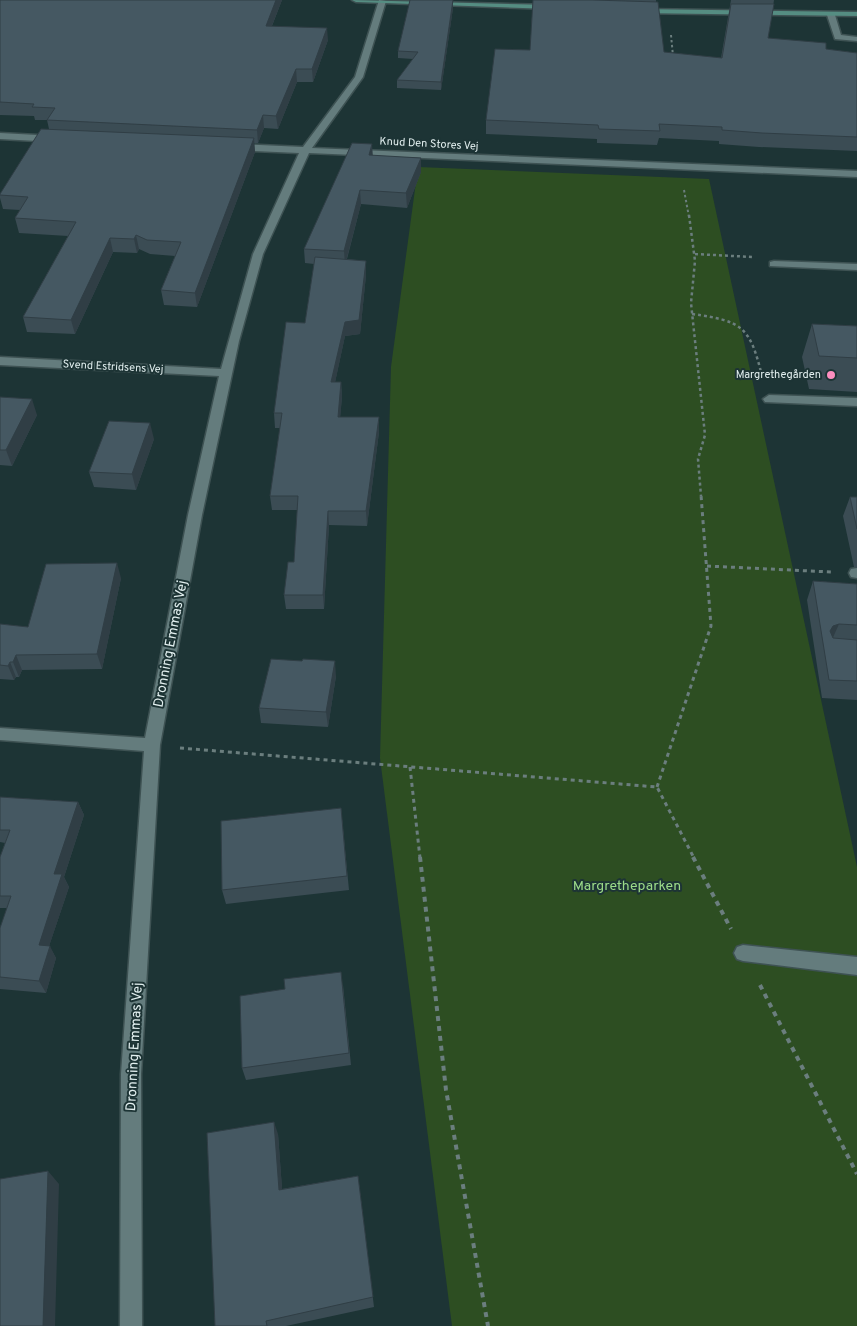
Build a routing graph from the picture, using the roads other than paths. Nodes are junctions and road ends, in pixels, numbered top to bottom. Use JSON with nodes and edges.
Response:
{"nodes":[{"id":1,"x":356,"y":0,"type":"edge"},
{"id":2,"x":382,"y":1,"type":"edge"},
{"id":3,"x":559,"y":7,"type":"edge"},
{"id":4,"x":631,"y":10,"type":"edge"},
{"id":5,"x":857,"y":14,"type":"edge"},
{"id":6,"x":831,"y":15,"type":"junction"},
{"id":7,"x":857,"y":39,"type":"edge"},
{"id":8,"x":0,"y":136,"type":"edge"},
{"id":9,"x":64,"y":139,"type":"edge"},
{"id":10,"x":222,"y":146,"type":"edge"},
{"id":11,"x":305,"y":151,"type":"junction"},
{"id":12,"x":857,"y":174,"type":"edge"},
{"id":13,"x":774,"y":264,"type":"road end"},
{"id":14,"x":857,"y":267,"type":"edge"},
{"id":15,"x":0,"y":361,"type":"edge"},
{"id":16,"x":226,"y":373,"type":"junction"},
{"id":17,"x":769,"y":399,"type":"road end"},
{"id":18,"x":857,"y":402,"type":"edge"},
{"id":19,"x":0,"y":734,"type":"edge"},
{"id":20,"x":152,"y":745,"type":"junction"},
{"id":21,"x":743,"y":953,"type":"road end"},
{"id":22,"x":857,"y":966,"type":"edge"},
{"id":23,"x":131,"y":1326,"type":"edge"}],
"edges":[{"from":1,"to":2,"type":"main road"},
{"from":2,"to":3,"type":"main road"},
{"from":2,"to":11,"type":"street","name":"Dronning Emmas Vej"},
{"from":4,"to":6,"type":"main road"},
{"from":5,"to":6,"type":"main road"},
{"from":6,"to":7,"type":"street"},
{"from":8,"to":9,"type":"street"},
{"from":10,"to":11,"type":"street","name":"Knud Den Stores Vej"},
{"from":11,"to":12,"type":"street","name":"Knud Den Stores Vej"},
{"from":11,"to":16,"type":"street","name":"Dronning Emmas Vej"},
{"from":13,"to":14,"type":"street"},
{"from":15,"to":16,"type":"street","name":"Svend Estridsens Vej"},
{"from":16,"to":20,"type":"street","name":"Dronning Emmas Vej"},
{"from":17,"to":18,"type":"street"},
{"from":19,"to":20,"type":"street"},
{"from":20,"to":23,"type":"street","name":"Dronning Emmas Vej"},
{"from":21,"to":22,"type":"street"}]}
